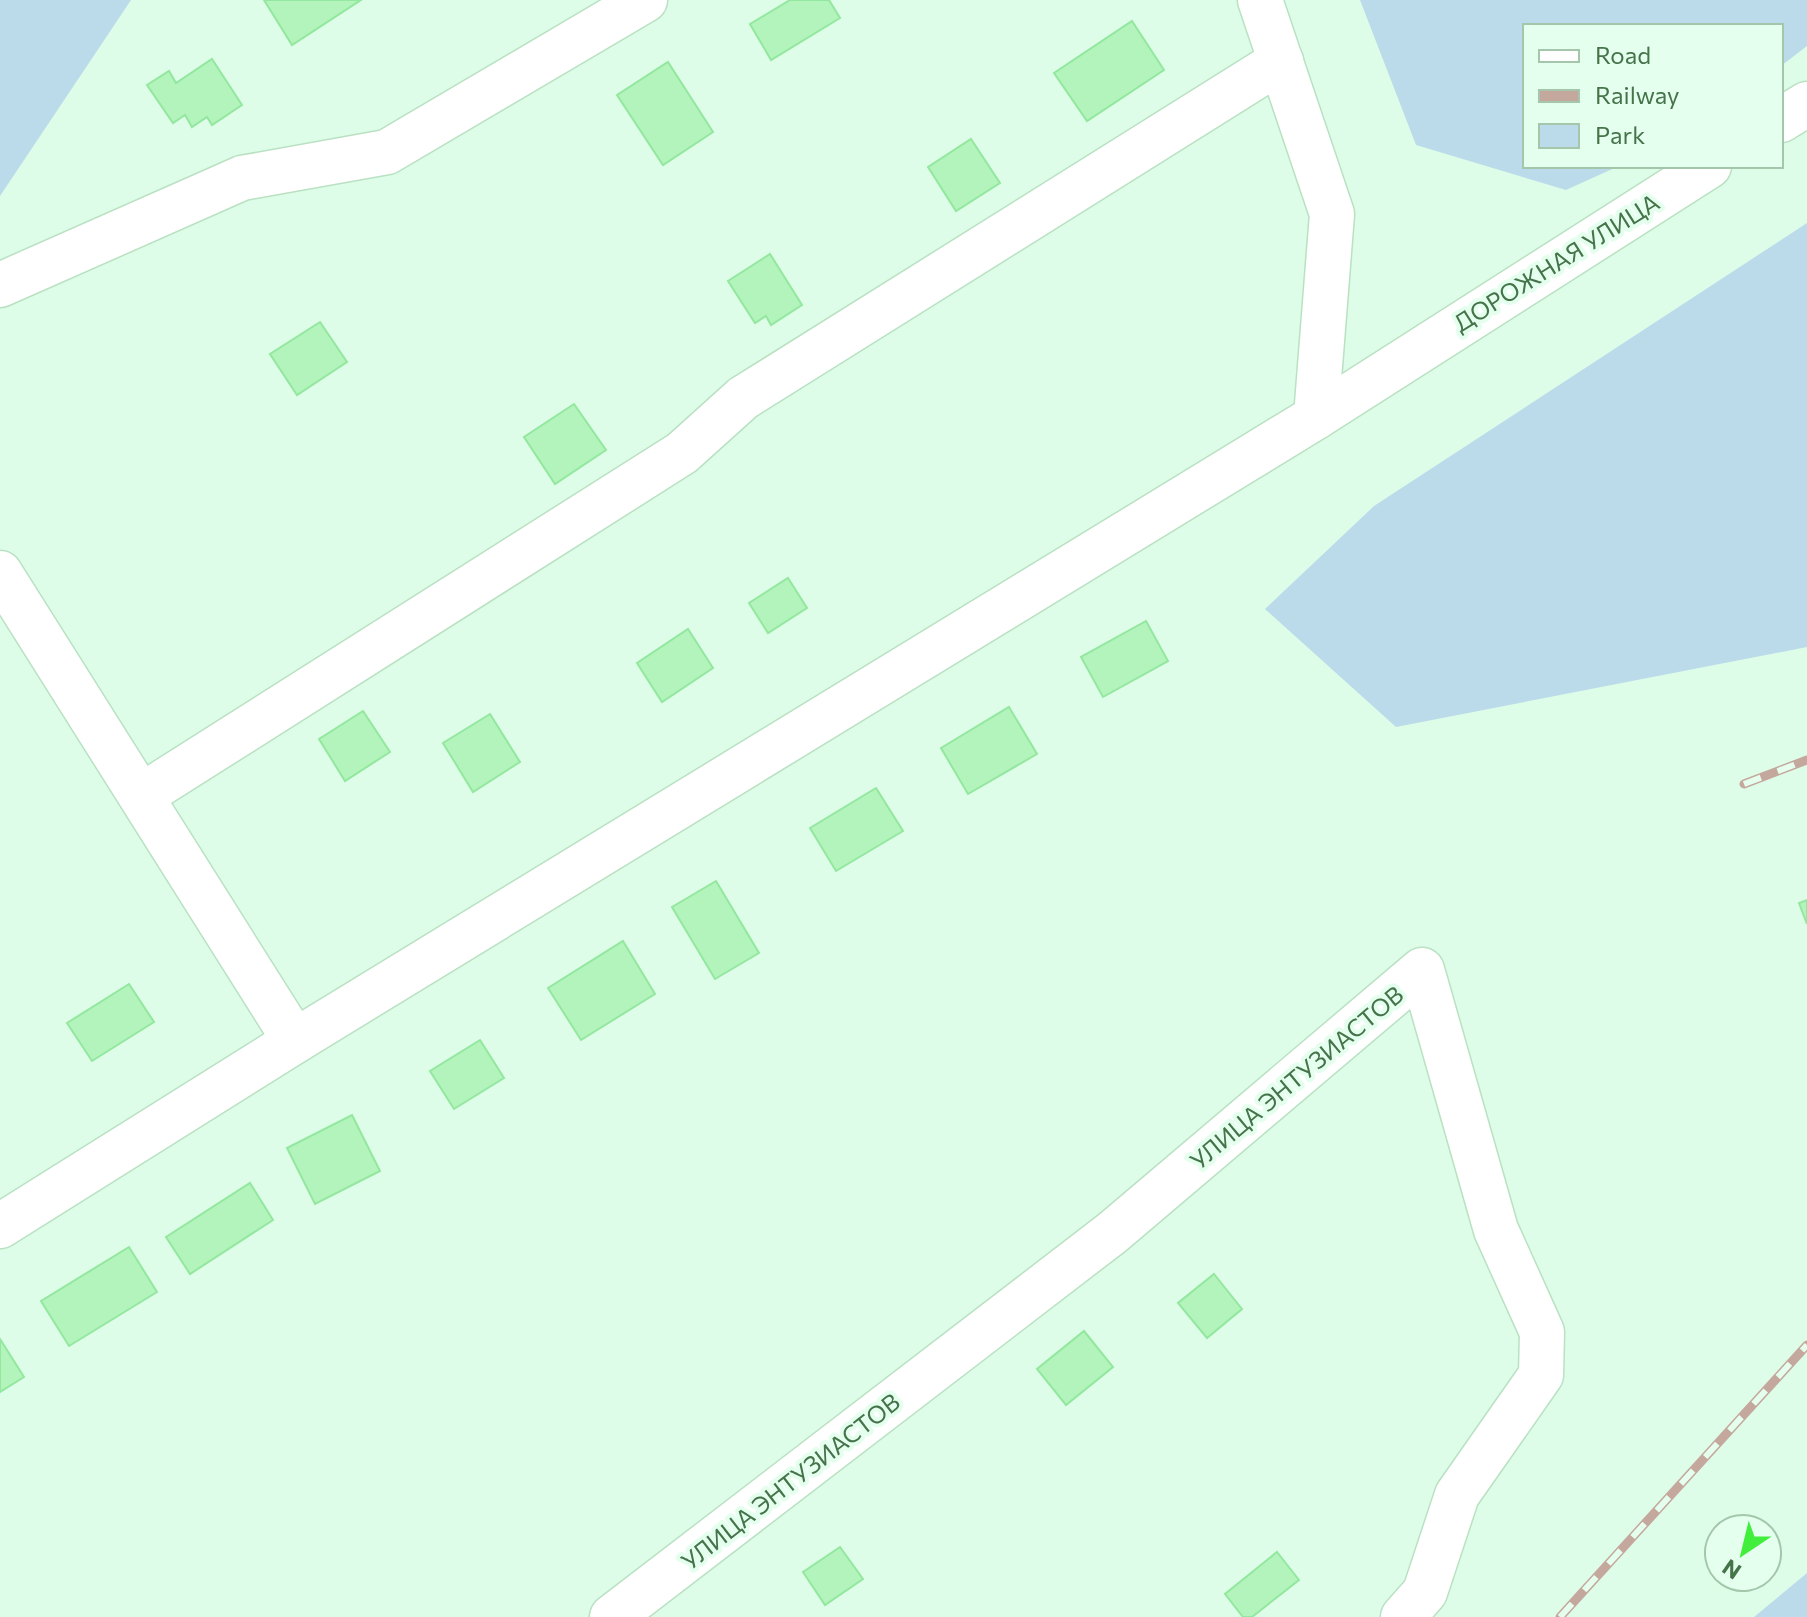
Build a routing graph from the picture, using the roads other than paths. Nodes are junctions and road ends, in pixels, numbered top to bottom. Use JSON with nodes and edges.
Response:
{"nodes":[{"id":1,"x":645,"y":0,"type":"edge"},
{"id":2,"x":1260,"y":0,"type":"edge"},
{"id":3,"x":1281,"y":61,"type":"junction"},
{"id":4,"x":1807,"y":104,"type":"edge"},
{"id":5,"x":1783,"y":119,"type":"edge"},
{"id":6,"x":1706,"y":168,"type":"edge"},
{"id":7,"x":0,"y":285,"type":"edge"},
{"id":8,"x":1316,"y":417,"type":"junction"},
{"id":9,"x":0,"y":573,"type":"edge"},
{"id":10,"x":141,"y":796,"type":"junction"},
{"id":11,"x":295,"y":1041,"type":"junction"},
{"id":12,"x":0,"y":1226,"type":"edge"},
{"id":13,"x":612,"y":1617,"type":"edge"},
{"id":14,"x":1403,"y":1617,"type":"edge"}],
"edges":[{"from":1,"to":7,"type":"street"},
{"from":2,"to":3,"type":"street"},
{"from":3,"to":8,"type":"street"},
{"from":3,"to":10,"type":"street"},
{"from":4,"to":5,"type":"street"},
{"from":6,"to":8,"type":"street","name":"ДОРОЖНАЯ УЛИЦА"},
{"from":8,"to":11,"type":"street","name":"ДОРОЖНАЯ УЛИЦА"},
{"from":9,"to":10,"type":"street"},
{"from":10,"to":11,"type":"street"},
{"from":11,"to":12,"type":"street","name":"ДОРОЖНАЯ УЛИЦА"},
{"from":13,"to":14,"type":"street","name":"УЛИЦА ЭНТУЗИАСТОВ"}]}
